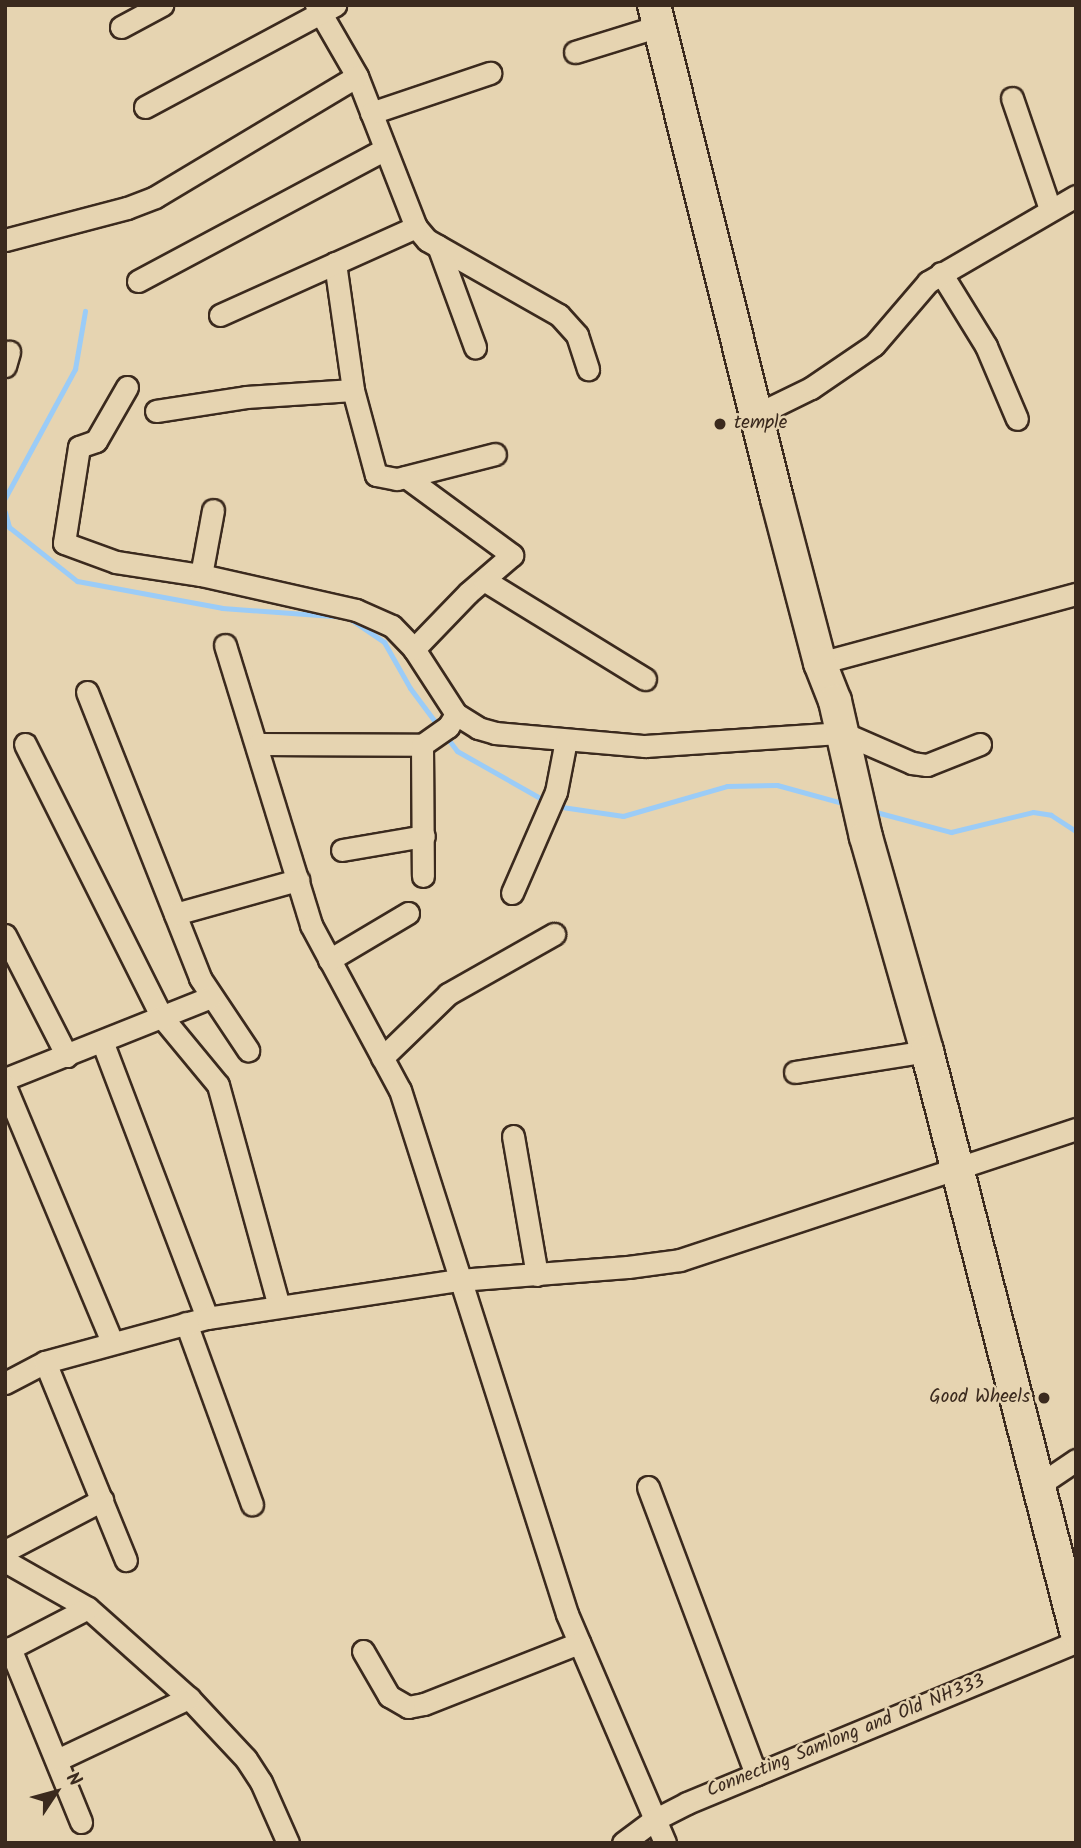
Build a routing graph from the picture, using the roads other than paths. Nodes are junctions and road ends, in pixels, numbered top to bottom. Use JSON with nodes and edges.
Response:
{"nodes":[{"id":1,"x":162,"y":5,"type":"edge"},
{"id":2,"x":324,"y":8,"type":"edge"},
{"id":3,"x":662,"y":12,"type":"edge"},
{"id":4,"x":121,"y":27,"type":"dead end"},
{"id":5,"x":575,"y":52,"type":"dead end"},
{"id":6,"x":490,"y":73,"type":"dead end"},
{"id":7,"x":357,"y":76,"type":"junction"},
{"id":8,"x":1012,"y":98,"type":"dead end"},
{"id":9,"x":145,"y":107,"type":"dead end"},
{"id":10,"x":371,"y":113,"type":"junction"},
{"id":11,"x":385,"y":149,"type":"junction"},
{"id":12,"x":1076,"y":196,"type":"edge"},
{"id":13,"x":1051,"y":209,"type":"junction"},
{"id":14,"x":416,"y":227,"type":"junction"},
{"id":15,"x":5,"y":240,"type":"edge"},
{"id":16,"x":438,"y":246,"type":"junction"},
{"id":17,"x":335,"y":263,"type":"junction"},
{"id":18,"x":941,"y":273,"type":"junction"},
{"id":19,"x":138,"y":281,"type":"dead end"},
{"id":20,"x":220,"y":315,"type":"dead end"},
{"id":21,"x":475,"y":347,"type":"dead end"},
{"id":22,"x":5,"y":354,"type":"edge"},
{"id":23,"x":5,"y":366,"type":"edge"},
{"id":24,"x":588,"y":369,"type":"dead end"},
{"id":25,"x":127,"y":387,"type":"dead end"},
{"id":26,"x":352,"y":390,"type":"junction"},
{"id":27,"x":772,"y":407,"type":"junction"},
{"id":28,"x":156,"y":411,"type":"dead end"},
{"id":29,"x":1017,"y":419,"type":"dead end"},
{"id":30,"x":495,"y":454,"type":"dead end"},
{"id":31,"x":406,"y":477,"type":"junction"},
{"id":32,"x":213,"y":510,"type":"dead end"},
{"id":33,"x":201,"y":575,"type":"junction"},
{"id":34,"x":484,"y":580,"type":"junction"},
{"id":35,"x":1076,"y":594,"type":"edge"},
{"id":36,"x":225,"y":645,"type":"dead end"},
{"id":37,"x":414,"y":649,"type":"junction"},
{"id":38,"x":828,"y":661,"type":"junction"},
{"id":39,"x":645,"y":679,"type":"dead end"},
{"id":40,"x":87,"y":692,"type":"dead end"},
{"id":41,"x":439,"y":732,"type":"junction"},
{"id":42,"x":843,"y":733,"type":"junction"},
{"id":43,"x":565,"y":740,"type":"junction"},
{"id":44,"x":25,"y":744,"type":"dead end"},
{"id":45,"x":258,"y":744,"type":"junction"},
{"id":46,"x":980,"y":744,"type":"dead end"},
{"id":47,"x":424,"y":836,"type":"junction"},
{"id":48,"x":342,"y":850,"type":"dead end"},
{"id":49,"x":423,"y":876,"type":"dead end"},
{"id":50,"x":298,"y":880,"type":"junction"},
{"id":51,"x":512,"y":893,"type":"dead end"},
{"id":52,"x":408,"y":913,"type":"dead end"},
{"id":53,"x":176,"y":914,"type":"junction"},
{"id":54,"x":554,"y":934,"type":"dead end"},
{"id":55,"x":5,"y":935,"type":"edge"},
{"id":56,"x":329,"y":960,"type":"junction"},
{"id":57,"x":211,"y":997,"type":"junction"},
{"id":58,"x":161,"y":1016,"type":"junction"},
{"id":59,"x":102,"y":1041,"type":"junction"},
{"id":60,"x":248,"y":1050,"type":"dead end"},
{"id":61,"x":927,"y":1051,"type":"junction"},
{"id":62,"x":67,"y":1056,"type":"junction"},
{"id":63,"x":382,"y":1058,"type":"junction"},
{"id":64,"x":795,"y":1072,"type":"dead end"},
{"id":65,"x":5,"y":1079,"type":"edge"},
{"id":66,"x":5,"y":1086,"type":"edge"},
{"id":67,"x":1076,"y":1129,"type":"edge"},
{"id":68,"x":513,"y":1136,"type":"dead end"},
{"id":69,"x":957,"y":1167,"type":"junction"},
{"id":70,"x":537,"y":1275,"type":"junction"},
{"id":71,"x":459,"y":1280,"type":"junction"},
{"id":72,"x":279,"y":1307,"type":"junction"},
{"id":73,"x":207,"y":1318,"type":"junction"},
{"id":74,"x":186,"y":1323,"type":"junction"},
{"id":75,"x":113,"y":1342,"type":"junction"},
{"id":76,"x":45,"y":1362,"type":"junction"},
{"id":77,"x":5,"y":1382,"type":"edge"},
{"id":78,"x":1076,"y":1460,"type":"edge"},
{"id":79,"x":1039,"y":1485,"type":"junction"},
{"id":80,"x":648,"y":1487,"type":"dead end"},
{"id":81,"x":102,"y":1500,"type":"junction"},
{"id":82,"x":252,"y":1504,"type":"dead end"},
{"id":83,"x":5,"y":1551,"type":"edge"},
{"id":84,"x":126,"y":1560,"type":"dead end"},
{"id":85,"x":5,"y":1562,"type":"edge"},
{"id":86,"x":88,"y":1608,"type":"junction"},
{"id":87,"x":1076,"y":1631,"type":"edge"},
{"id":88,"x":1076,"y":1642,"type":"edge"},
{"id":89,"x":579,"y":1643,"type":"junction"},
{"id":90,"x":8,"y":1649,"type":"edge"},
{"id":91,"x":363,"y":1651,"type":"dead end"},
{"id":92,"x":189,"y":1698,"type":"junction"},
{"id":93,"x":57,"y":1760,"type":"junction"},
{"id":94,"x":756,"y":1774,"type":"junction"},
{"id":95,"x":654,"y":1820,"type":"junction"},
{"id":96,"x":81,"y":1822,"type":"dead end"},
{"id":97,"x":288,"y":1843,"type":"edge"},
{"id":98,"x":623,"y":1843,"type":"edge"},
{"id":99,"x":665,"y":1843,"type":"edge"}],
"edges":[{"from":1,"to":4,"type":"street"},
{"from":2,"to":7,"type":"street"},
{"from":2,"to":9,"type":"street"},
{"from":3,"to":5,"type":"street"},
{"from":3,"to":27,"type":"main road"},
{"from":3,"to":38,"type":"main road"},
{"from":6,"to":10,"type":"street"},
{"from":7,"to":10,"type":"street"},
{"from":7,"to":15,"type":"street"},
{"from":8,"to":13,"type":"street"},
{"from":10,"to":11,"type":"street"},
{"from":11,"to":14,"type":"street"},
{"from":11,"to":19,"type":"street"},
{"from":12,"to":13,"type":"street"},
{"from":13,"to":18,"type":"street"},
{"from":14,"to":16,"type":"street"},
{"from":14,"to":17,"type":"street"},
{"from":16,"to":21,"type":"street"},
{"from":16,"to":24,"type":"street"},
{"from":17,"to":20,"type":"street"},
{"from":17,"to":26,"type":"street"},
{"from":18,"to":27,"type":"street"},
{"from":18,"to":29,"type":"street"},
{"from":22,"to":23,"type":"street"},
{"from":25,"to":33,"type":"street"},
{"from":26,"to":28,"type":"street"},
{"from":26,"to":31,"type":"street"},
{"from":27,"to":38,"type":"main road"},
{"from":30,"to":31,"type":"street"},
{"from":31,"to":34,"type":"street"},
{"from":32,"to":33,"type":"street"},
{"from":33,"to":37,"type":"street"},
{"from":34,"to":37,"type":"street"},
{"from":34,"to":39,"type":"street"},
{"from":35,"to":38,"type":"street"},
{"from":36,"to":45,"type":"street"},
{"from":37,"to":41,"type":"street"},
{"from":38,"to":42,"type":"main road"},
{"from":40,"to":53,"type":"street"},
{"from":41,"to":43,"type":"street"},
{"from":41,"to":45,"type":"street"},
{"from":41,"to":47,"type":"street"},
{"from":42,"to":43,"type":"street"},
{"from":42,"to":46,"type":"street"},
{"from":42,"to":61,"type":"main road"},
{"from":43,"to":51,"type":"street"},
{"from":44,"to":58,"type":"street"},
{"from":45,"to":50,"type":"street"},
{"from":47,"to":48,"type":"street"},
{"from":47,"to":49,"type":"street"},
{"from":50,"to":53,"type":"street"},
{"from":50,"to":56,"type":"street"},
{"from":52,"to":56,"type":"street"},
{"from":53,"to":57,"type":"street"},
{"from":54,"to":63,"type":"street"},
{"from":55,"to":62,"type":"street"},
{"from":56,"to":63,"type":"street"},
{"from":57,"to":58,"type":"street"},
{"from":57,"to":60,"type":"street"},
{"from":58,"to":59,"type":"street"},
{"from":58,"to":72,"type":"street"},
{"from":59,"to":62,"type":"street"},
{"from":59,"to":73,"type":"street"},
{"from":61,"to":64,"type":"street"},
{"from":61,"to":69,"type":"main road"},
{"from":62,"to":65,"type":"street"},
{"from":63,"to":71,"type":"street"},
{"from":66,"to":75,"type":"street"},
{"from":67,"to":69,"type":"street"},
{"from":68,"to":70,"type":"street"},
{"from":69,"to":70,"type":"street"},
{"from":69,"to":79,"type":"main road"},
{"from":70,"to":71,"type":"street"},
{"from":71,"to":72,"type":"street"},
{"from":71,"to":89,"type":"street"},
{"from":72,"to":73,"type":"street"},
{"from":73,"to":74,"type":"street"},
{"from":74,"to":75,"type":"street"},
{"from":74,"to":82,"type":"street"},
{"from":75,"to":76,"type":"street"},
{"from":76,"to":77,"type":"street"},
{"from":76,"to":81,"type":"street"},
{"from":78,"to":79,"type":"street"},
{"from":79,"to":87,"type":"main road"},
{"from":80,"to":94,"type":"street"},
{"from":81,"to":83,"type":"street"},
{"from":81,"to":84,"type":"street"},
{"from":85,"to":86,"type":"street"},
{"from":86,"to":90,"type":"street"},
{"from":86,"to":92,"type":"street"},
{"from":88,"to":94,"type":"street","name":"Connecting Samlong and Old NH333"},
{"from":89,"to":91,"type":"street"},
{"from":89,"to":95,"type":"street"},
{"from":90,"to":93,"type":"street"},
{"from":92,"to":93,"type":"street"},
{"from":92,"to":97,"type":"street"},
{"from":93,"to":96,"type":"street"},
{"from":94,"to":95,"type":"street","name":"Connecting Samlong and Old NH333"},
{"from":95,"to":98,"type":"street","name":"Connecting Samlong and Old NH333"},
{"from":95,"to":99,"type":"street"}]}
